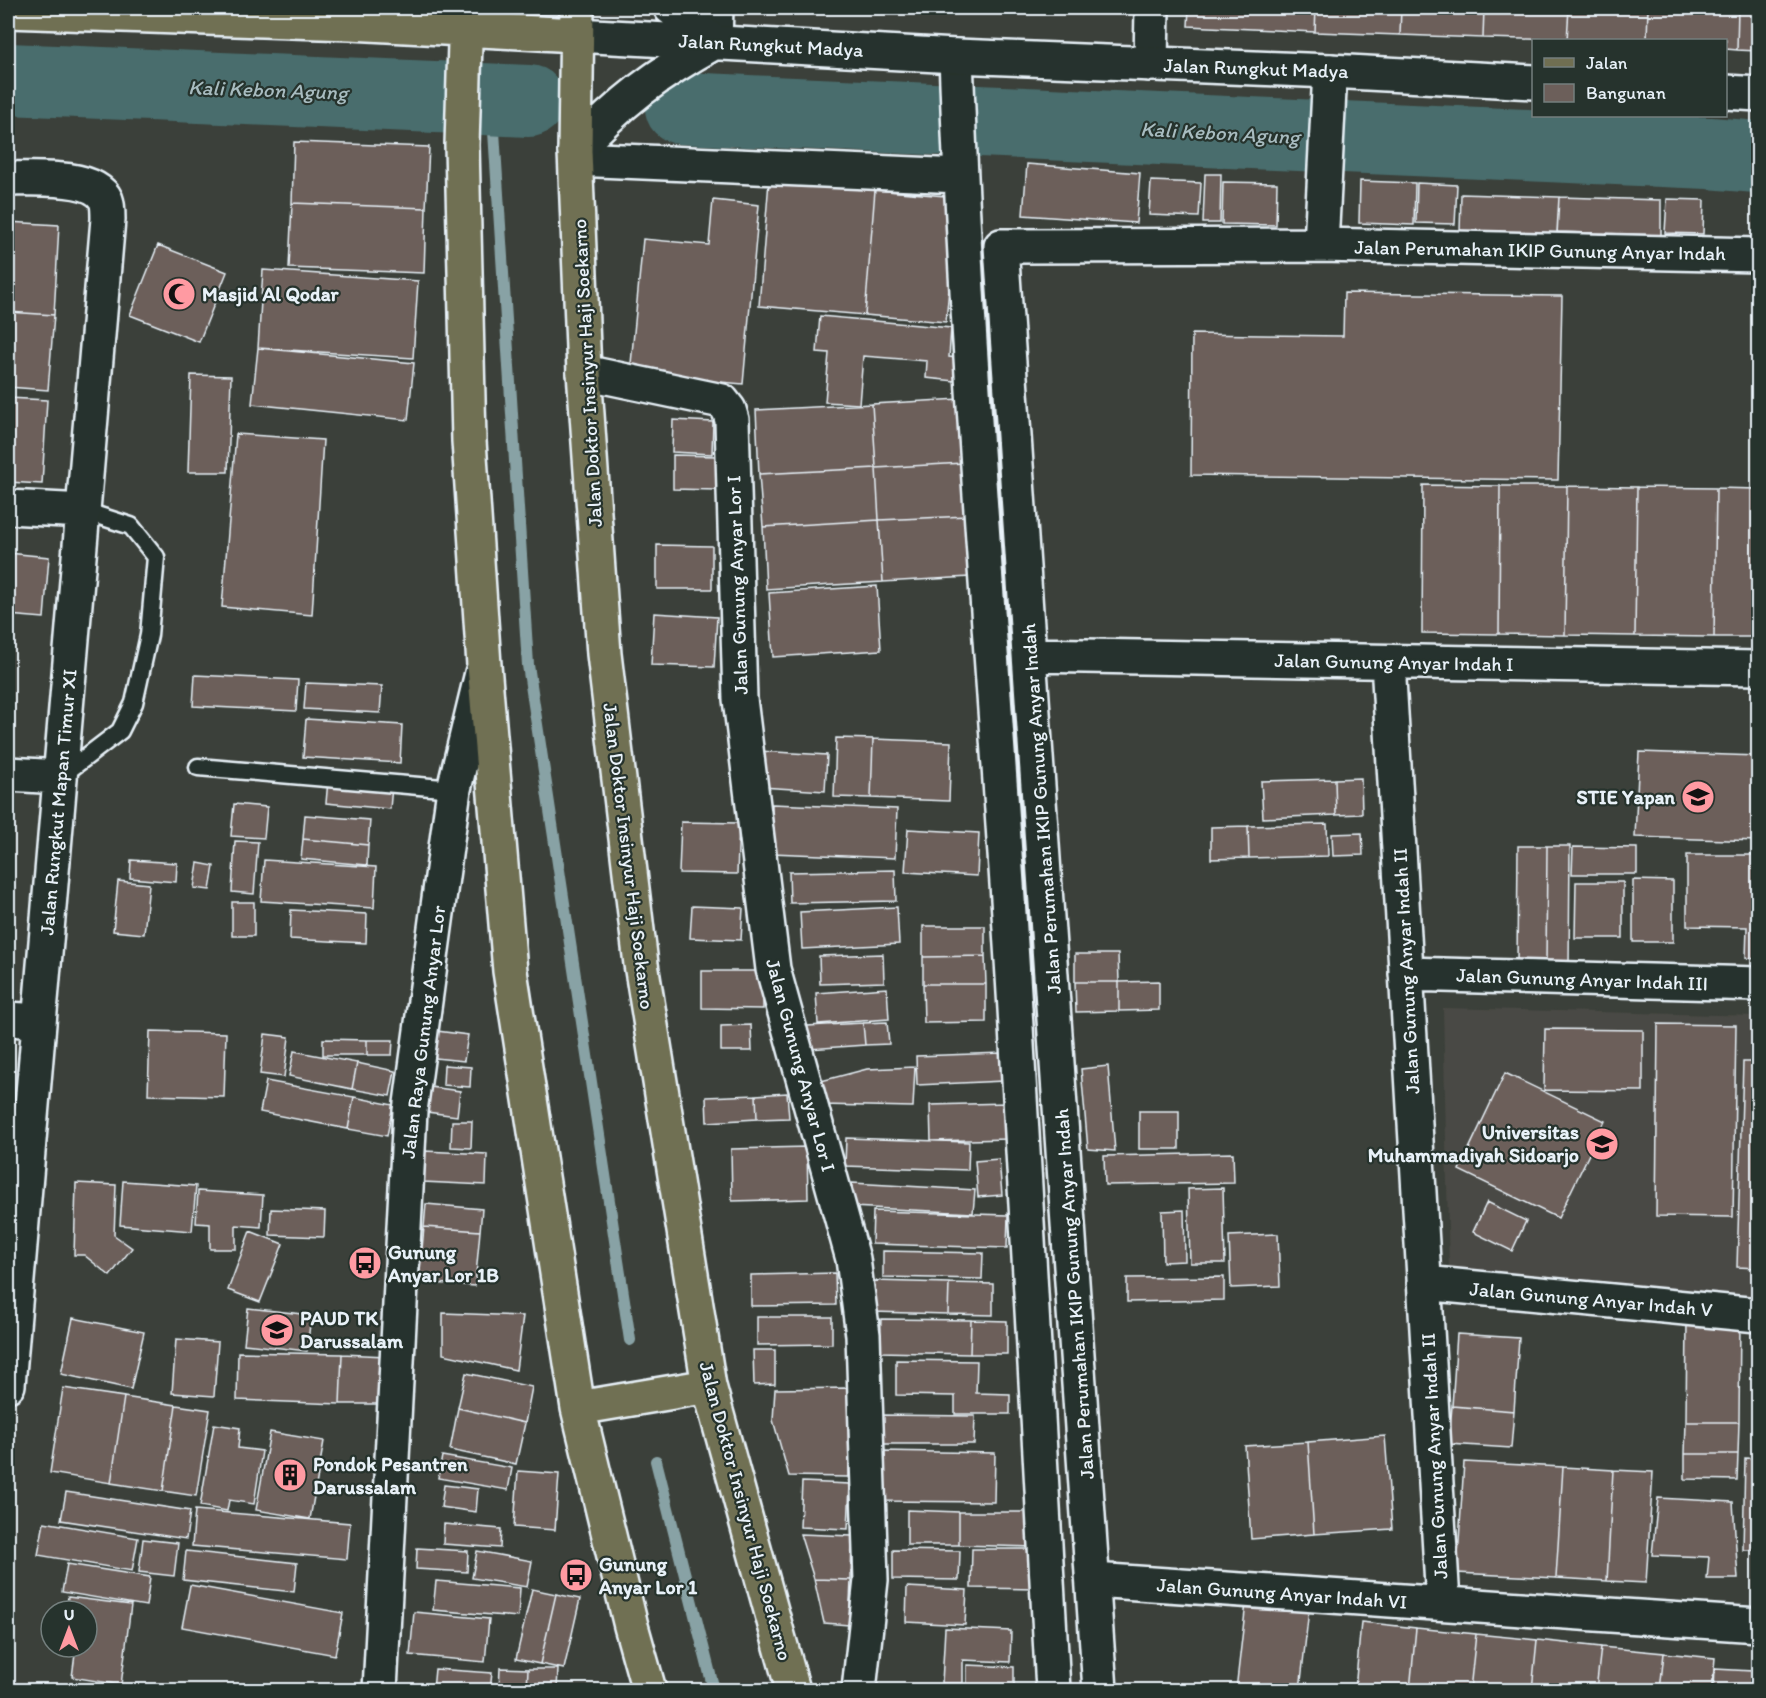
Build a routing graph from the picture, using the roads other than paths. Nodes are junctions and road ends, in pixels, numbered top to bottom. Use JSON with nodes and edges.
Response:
{"nodes":[{"id":1,"x":671,"y":8,"type":"edge"},
{"id":2,"x":716,"y":8,"type":"edge"},
{"id":3,"x":1152,"y":8,"type":"edge"},
{"id":4,"x":8,"y":11,"type":"edge"},
{"id":5,"x":362,"y":15,"type":"edge"},
{"id":6,"x":465,"y":18,"type":"edge"},
{"id":7,"x":577,"y":21,"type":"edge"},
{"id":8,"x":715,"y":42,"type":"junction"},
{"id":9,"x":956,"y":56,"type":"junction"},
{"id":10,"x":1151,"y":64,"type":"junction"},
{"id":11,"x":1532,"y":82,"type":"edge"},
{"id":12,"x":1329,"y":84,"type":"junction"},
{"id":13,"x":1727,"y":92,"type":"edge"},
{"id":14,"x":1758,"y":94,"type":"edge"},
{"id":15,"x":575,"y":149,"type":"junction"},
{"id":16,"x":960,"y":171,"type":"junction"},
{"id":17,"x":8,"y":178,"type":"edge"},
{"id":18,"x":1321,"y":245,"type":"junction"},
{"id":19,"x":1758,"y":255,"type":"edge"},
{"id":20,"x":584,"y":372,"type":"junction"},
{"id":21,"x":8,"y":507,"type":"edge"},
{"id":22,"x":84,"y":511,"type":"junction"},
{"id":23,"x":1030,"y":655,"type":"junction"},
{"id":24,"x":1388,"y":662,"type":"junction"},
{"id":25,"x":484,"y":665,"type":"junction"},
{"id":26,"x":1758,"y":668,"type":"edge"},
{"id":27,"x":198,"y":768,"type":"dead end"},
{"id":28,"x":8,"y":774,"type":"edge"},
{"id":29,"x":60,"y":777,"type":"junction"},
{"id":30,"x":454,"y":789,"type":"junction"},
{"id":31,"x":1406,"y":974,"type":"junction"},
{"id":32,"x":1758,"y":984,"type":"edge"},
{"id":33,"x":23,"y":1020,"type":"edge"},
{"id":34,"x":13,"y":1259,"type":"edge"},
{"id":35,"x":1424,"y":1283,"type":"junction"},
{"id":36,"x":1758,"y":1314,"type":"edge"},
{"id":37,"x":8,"y":1385,"type":"edge"},
{"id":38,"x":710,"y":1386,"type":"junction"},
{"id":39,"x":578,"y":1408,"type":"junction"},
{"id":40,"x":1093,"y":1580,"type":"junction"},
{"id":41,"x":1443,"y":1603,"type":"junction"},
{"id":42,"x":1758,"y":1624,"type":"edge"},
{"id":43,"x":380,"y":1690,"type":"edge"},
{"id":44,"x":649,"y":1690,"type":"edge"},
{"id":45,"x":793,"y":1690,"type":"edge"},
{"id":46,"x":859,"y":1690,"type":"edge"},
{"id":47,"x":1053,"y":1690,"type":"edge"},
{"id":48,"x":1100,"y":1690,"type":"edge"}],
"edges":[{"from":1,"to":8,"type":"street"},
{"from":2,"to":8,"type":"street"},
{"from":3,"to":10,"type":"street"},
{"from":4,"to":5,"type":"main road","name":"Jalan Rungkut Madya"},
{"from":5,"to":6,"type":"main road","name":"Jalan Rungkut Madya"},
{"from":6,"to":7,"type":"main road","name":"Jalan Rungkut Madya"},
{"from":6,"to":25,"type":"main road"},
{"from":7,"to":8,"type":"street","name":"Jalan Rungkut Madya"},
{"from":7,"to":15,"type":"main road","name":"Jalan Doktor Insinyur Haji Soekarno"},
{"from":8,"to":9,"type":"street","name":"Jalan Rungkut Madya"},
{"from":8,"to":15,"type":"street"},
{"from":9,"to":10,"type":"street","name":"Jalan Rungkut Madya"},
{"from":9,"to":16,"type":"street"},
{"from":10,"to":12,"type":"street","name":"Jalan Rungkut Madya"},
{"from":11,"to":12,"type":"street","name":"Jalan Rungkut Madya"},
{"from":12,"to":18,"type":"street"},
{"from":13,"to":14,"type":"street"},
{"from":15,"to":16,"type":"street"},
{"from":15,"to":20,"type":"main road","name":"Jalan Doktor Insinyur Haji Soekarno"},
{"from":16,"to":47,"type":"street"},
{"from":17,"to":22,"type":"street","name":"Jalan Rungkut Mapan Timur XI"},
{"from":18,"to":19,"type":"street","name":"Jalan Perumahan IKIP Gunung Anyar Indah"},
{"from":18,"to":23,"type":"street","name":"Jalan Perumahan IKIP Gunung Anyar Indah"},
{"from":20,"to":38,"type":"main road","name":"Jalan Doktor Insinyur Haji Soekarno"},
{"from":20,"to":46,"type":"street","name":"Jalan Gunung Anyar Lor I"},
{"from":21,"to":22,"type":"street"},
{"from":22,"to":29,"type":"street","name":"Jalan Rungkut Mapan Timur XI"},
{"from":22,"to":29,"type":"lane"},
{"from":23,"to":24,"type":"street","name":"Jalan Gunung Anyar Indah I"},
{"from":23,"to":40,"type":"street","name":"Jalan Perumahan IKIP Gunung Anyar Indah"},
{"from":24,"to":26,"type":"street","name":"Jalan Gunung Anyar Indah I"},
{"from":24,"to":31,"type":"street","name":"Jalan Gunung Anyar Indah II"},
{"from":25,"to":30,"type":"street","name":"Jalan Raya Gunung Anyar Lor"},
{"from":25,"to":39,"type":"main road"},
{"from":27,"to":30,"type":"lane"},
{"from":28,"to":29,"type":"street"},
{"from":29,"to":33,"type":"street","name":"Jalan Rungkut Mapan Timur XI"},
{"from":30,"to":43,"type":"street","name":"Jalan Raya Gunung Anyar Lor"},
{"from":31,"to":32,"type":"street","name":"Jalan Gunung Anyar Indah III"},
{"from":31,"to":35,"type":"street","name":"Jalan Gunung Anyar Indah II"},
{"from":33,"to":34,"type":"street","name":"Jalan Rungkut Mapan Timur XI"},
{"from":34,"to":37,"type":"street","name":"Jalan Rungkut Mapan Timur XI"},
{"from":35,"to":36,"type":"street","name":"Jalan Gunung Anyar Indah V"},
{"from":35,"to":41,"type":"street","name":"Jalan Gunung Anyar Indah II"},
{"from":38,"to":39,"type":"main road"},
{"from":38,"to":45,"type":"main road","name":"Jalan Doktor Insinyur Haji Soekarno"},
{"from":39,"to":44,"type":"main road"},
{"from":40,"to":41,"type":"street","name":"Jalan Gunung Anyar Indah VI"},
{"from":40,"to":48,"type":"street","name":"Jalan Perumahan IKIP Gunung Anyar Indah"},
{"from":41,"to":42,"type":"street","name":"Jalan Gunung Anyar Indah VI"}]}
